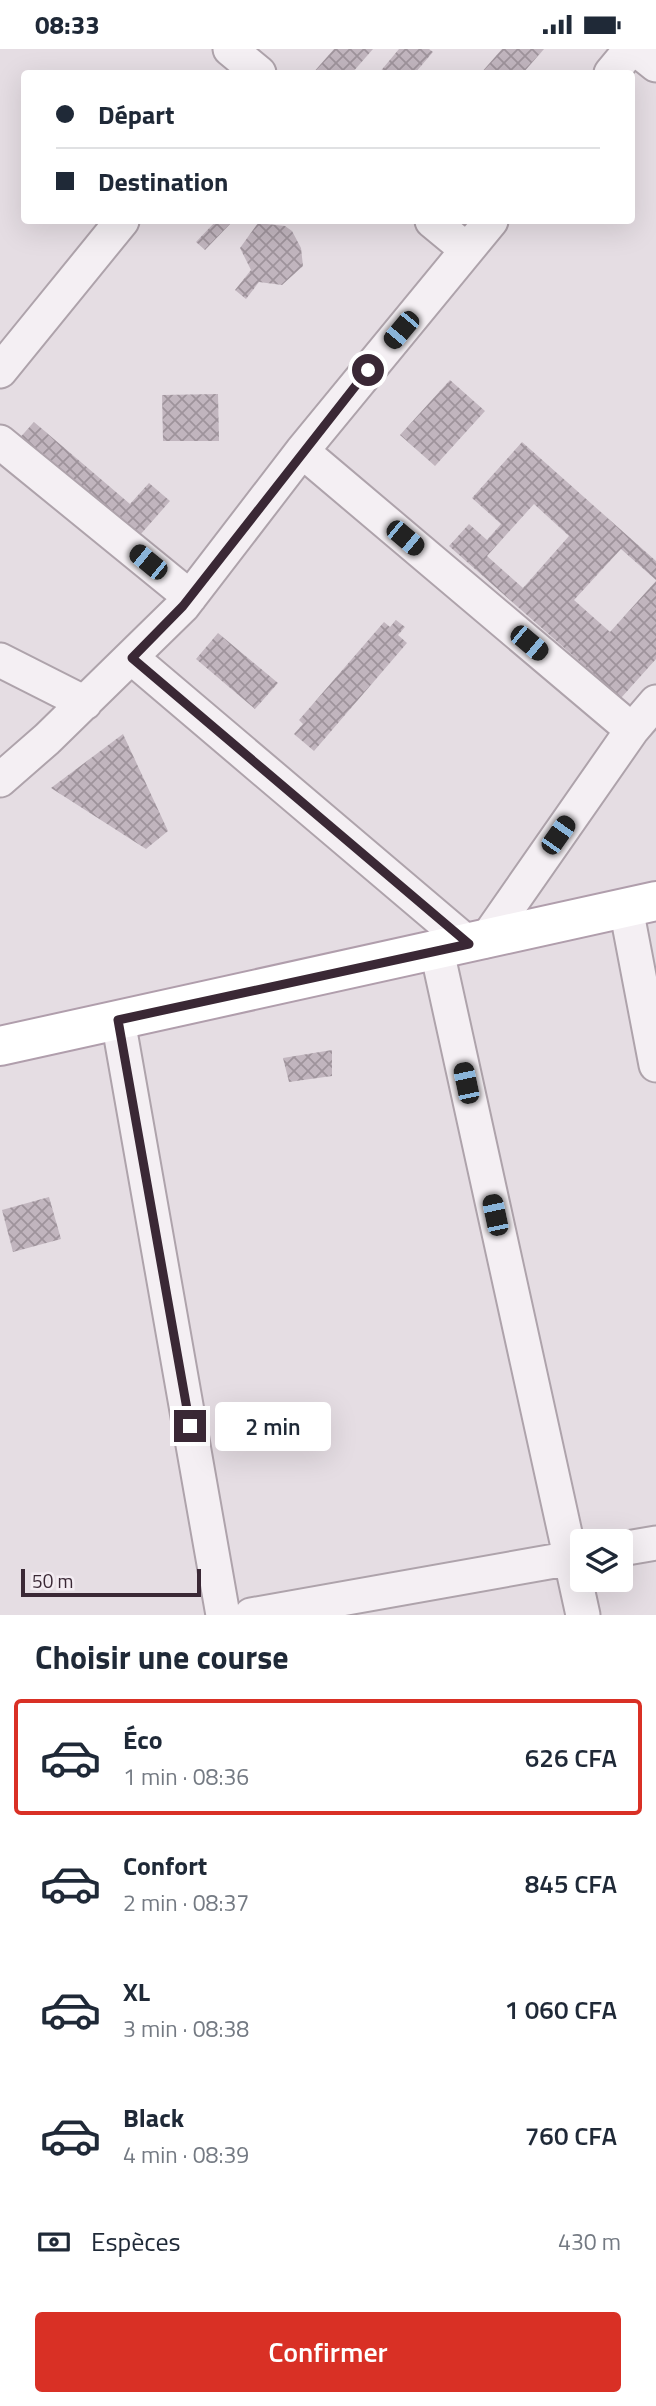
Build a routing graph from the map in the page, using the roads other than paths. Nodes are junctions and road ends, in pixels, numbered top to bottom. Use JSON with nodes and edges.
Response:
{"nodes":[{"id":1,"x":631,"y":49,"type":"edge"},
{"id":2,"x":636,"y":49,"type":"edge"},
{"id":3,"x":656,"y":65,"type":"edge"},
{"id":4,"x":614,"y":70,"type":"edge"},
{"id":5,"x":120,"y":224,"type":"edge"},
{"id":6,"x":436,"y":224,"type":"edge"},
{"id":7,"x":489,"y":224,"type":"edge"},
{"id":8,"x":467,"y":250,"type":"junction"},
{"id":9,"x":0,"y":371,"type":"edge"},
{"id":10,"x":0,"y":442,"type":"edge"},
{"id":11,"x":302,"y":451,"type":"junction"},
{"id":12,"x":190,"y":597,"type":"junction"},
{"id":13,"x":132,"y":658,"type":"junction"},
{"id":14,"x":0,"y":660,"type":"edge"},
{"id":15,"x":656,"y":702,"type":"edge"},
{"id":16,"x":85,"y":703,"type":"junction"},
{"id":17,"x":632,"y":730,"type":"junction"},
{"id":18,"x":0,"y":780,"type":"edge"},
{"id":19,"x":641,"y":904,"type":"edge"},
{"id":20,"x":463,"y":945,"type":"junction"},
{"id":21,"x":118,"y":1020,"type":"junction"},
{"id":22,"x":0,"y":1046,"type":"edge"},
{"id":23,"x":656,"y":1065,"type":"edge"},
{"id":24,"x":571,"y":1529,"type":"edge"},
{"id":25,"x":656,"y":1542,"type":"edge"},
{"id":26,"x":633,"y":1547,"type":"edge"},
{"id":27,"x":570,"y":1558,"type":"edge"},
{"id":28,"x":580,"y":1592,"type":"edge"},
{"id":29,"x":371,"y":1605,"type":"edge"},
{"id":30,"x":223,"y":1615,"type":"edge"},
{"id":31,"x":251,"y":1615,"type":"edge"},
{"id":32,"x":583,"y":1615,"type":"edge"}],
"edges":[{"from":1,"to":4,"type":"street"},
{"from":2,"to":3,"type":"street"},
{"from":5,"to":9,"type":"street"},
{"from":6,"to":8,"type":"street"},
{"from":7,"to":8,"type":"street"},
{"from":8,"to":11,"type":"street"},
{"from":10,"to":12,"type":"street"},
{"from":11,"to":12,"type":"street"},
{"from":11,"to":17,"type":"street"},
{"from":12,"to":13,"type":"street"},
{"from":13,"to":16,"type":"street"},
{"from":13,"to":20,"type":"street"},
{"from":14,"to":16,"type":"street"},
{"from":15,"to":17,"type":"street"},
{"from":16,"to":18,"type":"street"},
{"from":17,"to":20,"type":"street"},
{"from":19,"to":20,"type":"main road"},
{"from":19,"to":23,"type":"street"},
{"from":20,"to":21,"type":"main road"},
{"from":20,"to":24,"type":"street"},
{"from":21,"to":22,"type":"main road"},
{"from":21,"to":30,"type":"street"},
{"from":25,"to":26,"type":"street"},
{"from":27,"to":29,"type":"street"},
{"from":28,"to":32,"type":"street"},
{"from":29,"to":31,"type":"street"}]}
